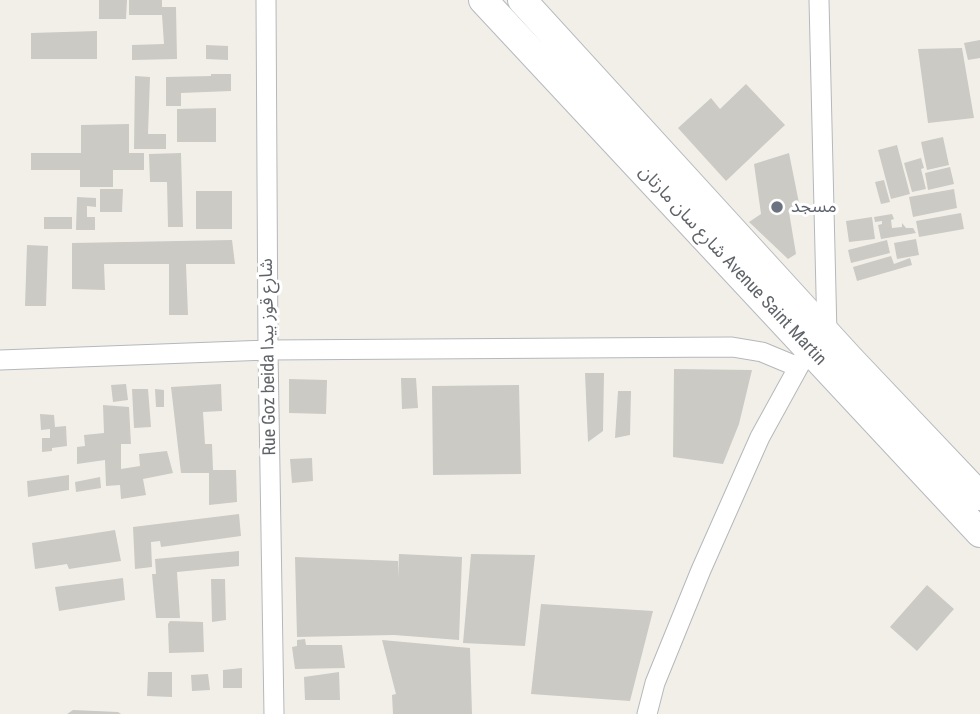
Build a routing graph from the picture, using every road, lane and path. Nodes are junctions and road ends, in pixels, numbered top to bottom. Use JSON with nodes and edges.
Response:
{"nodes":[{"id":1,"x":266,"y":0,"type":"edge"},
{"id":2,"x":483,"y":0,"type":"edge"},
{"id":3,"x":522,"y":0,"type":"edge"},
{"id":4,"x":819,"y":0,"type":"edge"},
{"id":5,"x":268,"y":350,"type":"junction"},
{"id":6,"x":811,"y":350,"type":"junction"},
{"id":7,"x":0,"y":360,"type":"edge"},
{"id":8,"x":980,"y":496,"type":"edge"},
{"id":9,"x":980,"y":533,"type":"edge"},
{"id":10,"x":274,"y":714,"type":"edge"},
{"id":11,"x":647,"y":714,"type":"edge"}],
"edges":[{"from":1,"to":5,"type":"street","name":"Rue Goz beida شارع قوز بيدا"},
{"from":2,"to":6,"type":"main road","name":"شارع سان مارتان Avenue Saint Martin"},
{"from":3,"to":6,"type":"main road","name":"شارع سان مارتان Avenue Saint Martin"},
{"from":4,"to":6,"type":"street"},
{"from":5,"to":6,"type":"street"},
{"from":5,"to":7,"type":"street"},
{"from":5,"to":10,"type":"street","name":"Rue Goz beida شارع قوز بيدا"},
{"from":6,"to":8,"type":"main road","name":"شارع سان مارتان Avenue Saint Martin"},
{"from":6,"to":9,"type":"main road","name":"شارع سان مارتان Avenue Saint Martin"},
{"from":6,"to":11,"type":"street"}]}
